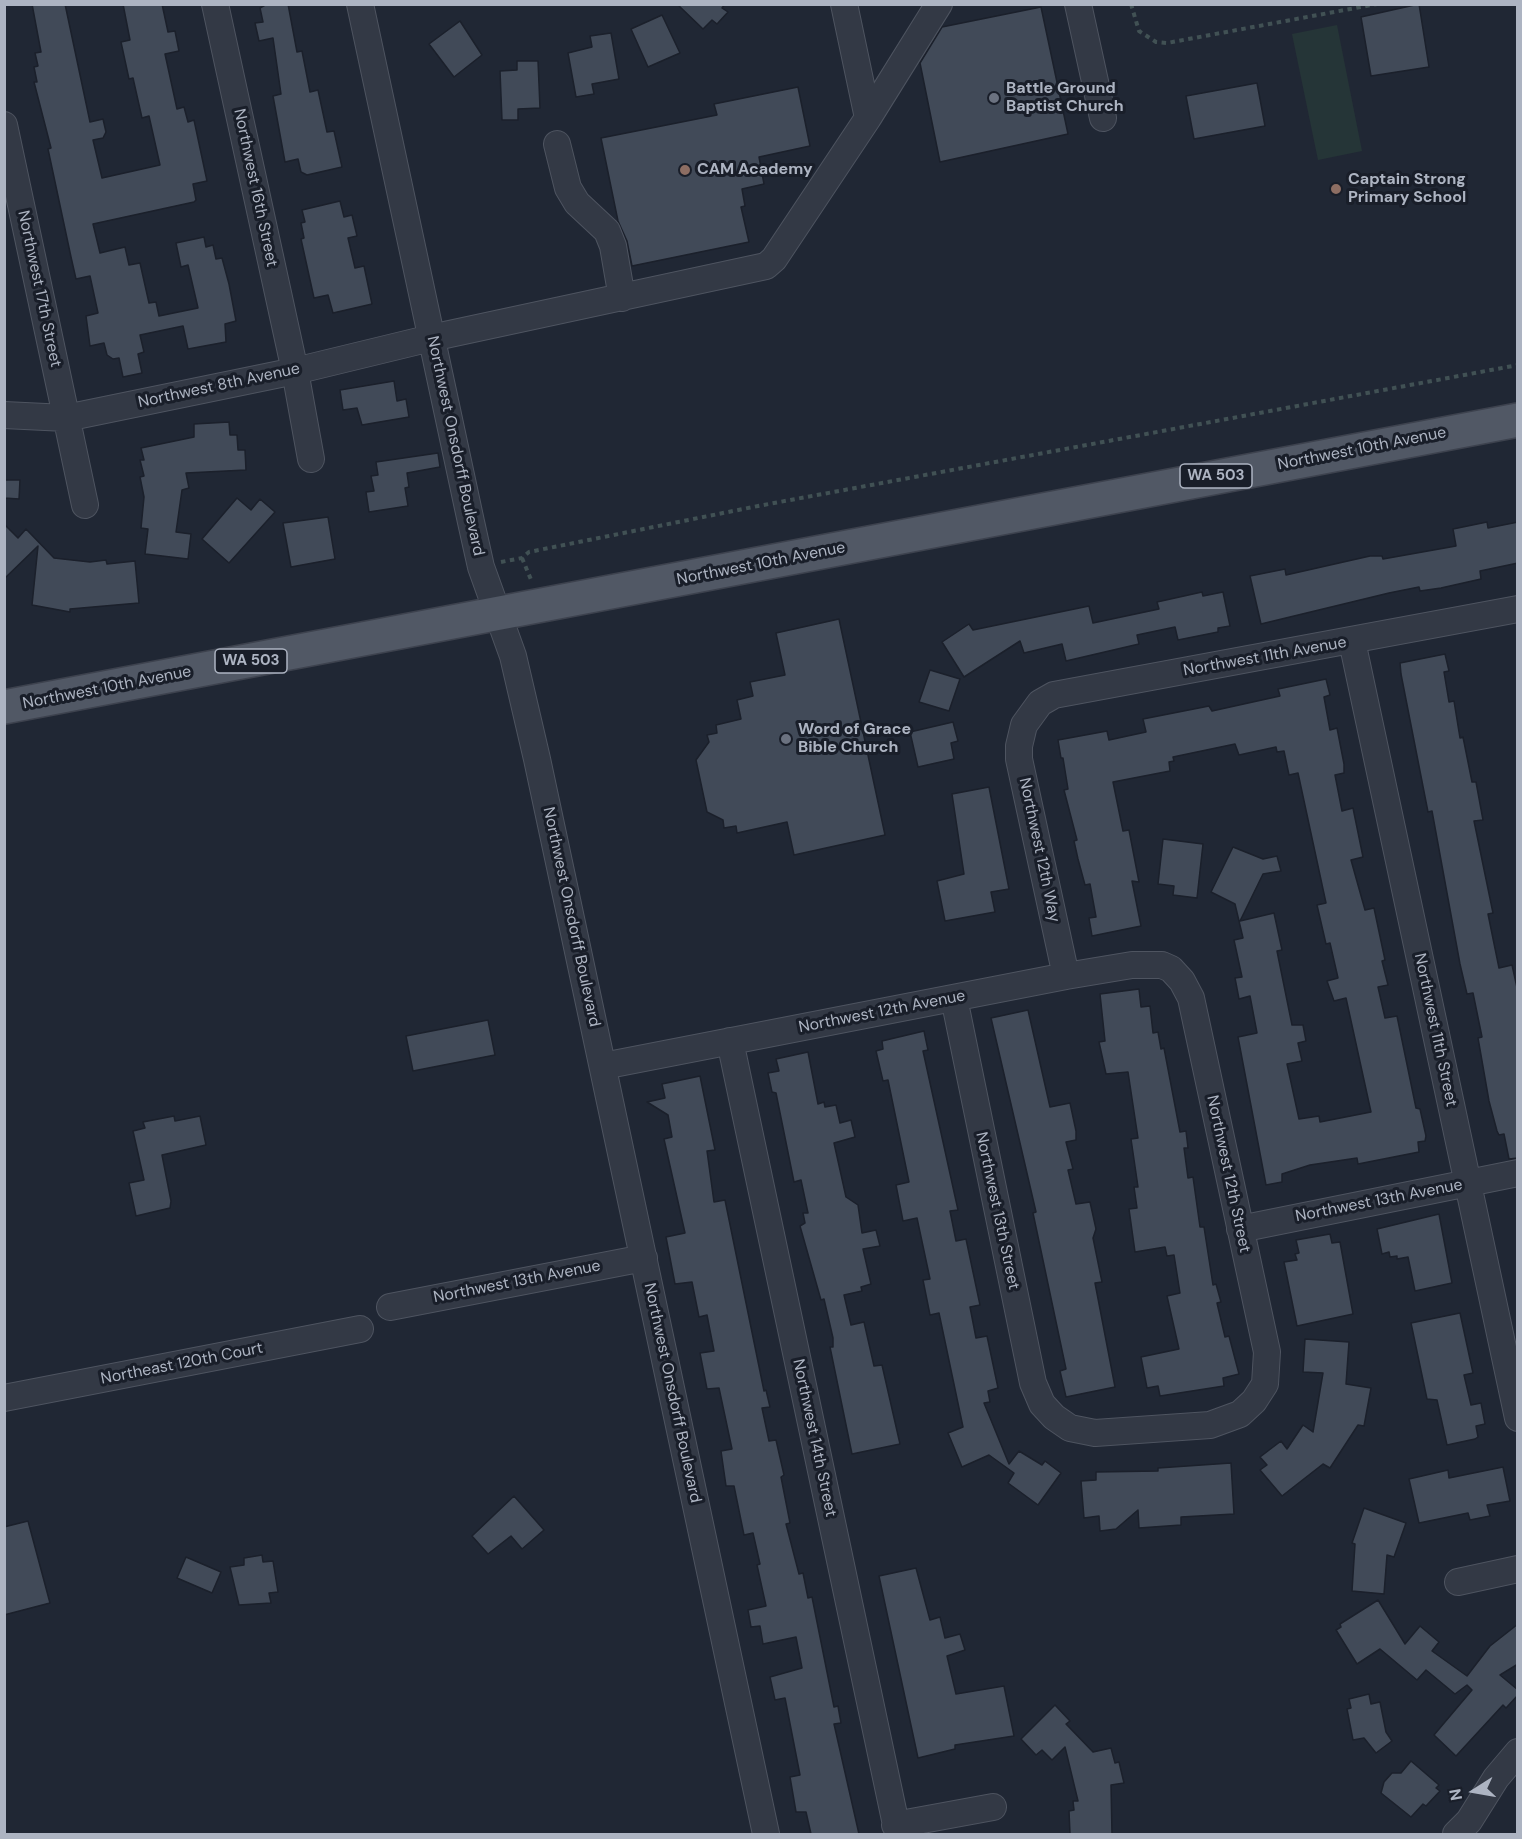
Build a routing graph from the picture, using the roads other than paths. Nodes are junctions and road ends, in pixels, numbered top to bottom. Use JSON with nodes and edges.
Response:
{"nodes":[{"id":1,"x":215,"y":4,"type":"edge"},
{"id":2,"x":360,"y":4,"type":"edge"},
{"id":3,"x":844,"y":4,"type":"edge"},
{"id":4,"x":939,"y":4,"type":"edge"},
{"id":5,"x":1078,"y":4,"type":"edge"},
{"id":6,"x":868,"y":118,"type":"junction"},
{"id":7,"x":1103,"y":118,"type":"dead end"},
{"id":8,"x":6,"y":142,"type":"edge"},
{"id":9,"x":557,"y":144,"type":"dead end"},
{"id":10,"x":622,"y":298,"type":"junction"},
{"id":11,"x":431,"y":338,"type":"junction"},
{"id":12,"x":295,"y":371,"type":"junction"},
{"id":13,"x":4,"y":415,"type":"edge"},
{"id":14,"x":66,"y":418,"type":"junction"},
{"id":15,"x":1518,"y":420,"type":"edge"},
{"id":16,"x":311,"y":459,"type":"dead end"},
{"id":17,"x":86,"y":505,"type":"dead end"},
{"id":18,"x":1518,"y":609,"type":"edge"},
{"id":19,"x":498,"y":614,"type":"junction"},
{"id":20,"x":1352,"y":641,"type":"junction"},
{"id":21,"x":4,"y":707,"type":"edge"},
{"id":22,"x":1024,"y":725,"type":"joint"},
{"id":23,"x":1162,"y":965,"type":"joint"},
{"id":24,"x":1066,"y":976,"type":"junction"},
{"id":25,"x":954,"y":998,"type":"junction"},
{"id":26,"x":730,"y":1041,"type":"junction"},
{"id":27,"x":603,"y":1066,"type":"junction"},
{"id":28,"x":1518,"y":1173,"type":"edge"},
{"id":29,"x":1467,"y":1183,"type":"junction"},
{"id":30,"x":1240,"y":1229,"type":"junction"},
{"id":31,"x":644,"y":1258,"type":"junction"},
{"id":32,"x":390,"y":1307,"type":"dead end"},
{"id":33,"x":360,"y":1329,"type":"dead end"},
{"id":34,"x":1260,"y":1393,"type":"joint"},
{"id":35,"x":4,"y":1398,"type":"edge"},
{"id":36,"x":1518,"y":1418,"type":"edge"},
{"id":37,"x":1518,"y":1569,"type":"edge"},
{"id":38,"x":1458,"y":1582,"type":"dead end"},
{"id":39,"x":1518,"y":1752,"type":"edge"},
{"id":40,"x":993,"y":1807,"type":"dead end"},
{"id":41,"x":896,"y":1830,"type":"edge"},
{"id":42,"x":766,"y":1834,"type":"edge"},
{"id":43,"x":1456,"y":1834,"type":"edge"}],
"edges":[{"from":1,"to":12,"type":"street","name":"Northwest 16th Street"},
{"from":2,"to":11,"type":"street","name":"Northwest Onsdorff Boulevard"},
{"from":3,"to":6,"type":"street"},
{"from":4,"to":6,"type":"street","name":"Northwest 8th Avenue"},
{"from":5,"to":7,"type":"street"},
{"from":6,"to":10,"type":"street","name":"Northwest 8th Avenue"},
{"from":8,"to":14,"type":"street","name":"Northwest 17th Street"},
{"from":9,"to":10,"type":"street"},
{"from":10,"to":11,"type":"street","name":"Northwest 8th Avenue"},
{"from":11,"to":12,"type":"street","name":"Northwest 8th Avenue"},
{"from":11,"to":19,"type":"street","name":"Northwest Onsdorff Boulevard"},
{"from":12,"to":14,"type":"street","name":"Northwest 8th Avenue"},
{"from":12,"to":16,"type":"street","name":"Northwest 16th Street"},
{"from":13,"to":14,"type":"street","name":"Northwest 8th Avenue"},
{"from":14,"to":17,"type":"street","name":"Northwest 17th Street"},
{"from":15,"to":19,"type":"main road","name":"Northwest 10th Avenue","number":"WA 503"},
{"from":18,"to":20,"type":"street","name":"Northwest 11th Avenue"},
{"from":19,"to":21,"type":"main road","name":"Northwest 10th Avenue","number":"WA 503"},
{"from":19,"to":27,"type":"street","name":"Northwest Onsdorff Boulevard"},
{"from":20,"to":22,"type":"street","name":"Northwest 11th Avenue"},
{"from":20,"to":29,"type":"street","name":"Northwest 11th Street"},
{"from":22,"to":24,"type":"street","name":"Northwest 12th Way"},
{"from":23,"to":24,"type":"street","name":"Northwest 12th Avenue"},
{"from":23,"to":30,"type":"street","name":"Northwest 12th Street"},
{"from":24,"to":25,"type":"street","name":"Northwest 12th Avenue"},
{"from":25,"to":26,"type":"street","name":"Northwest 12th Avenue"},
{"from":25,"to":34,"type":"street","name":"Northwest 13th Street"},
{"from":26,"to":27,"type":"street","name":"Northwest 12th Avenue"},
{"from":26,"to":41,"type":"street","name":"Northwest 14th Street"},
{"from":27,"to":31,"type":"street","name":"Northwest Onsdorff Boulevard"},
{"from":28,"to":29,"type":"street","name":"Northwest 13th Avenue"},
{"from":29,"to":30,"type":"street","name":"Northwest 13th Avenue"},
{"from":29,"to":36,"type":"street","name":"Northwest 11th Street"},
{"from":30,"to":34,"type":"street","name":"Northwest 12th Street"},
{"from":31,"to":32,"type":"street","name":"Northwest 13th Avenue"},
{"from":31,"to":42,"type":"street","name":"Northwest Onsdorff Boulevard"},
{"from":33,"to":35,"type":"street","name":"Northeast 120th Court"},
{"from":37,"to":38,"type":"street"},
{"from":39,"to":43,"type":"street"},
{"from":40,"to":41,"type":"street"}]}
